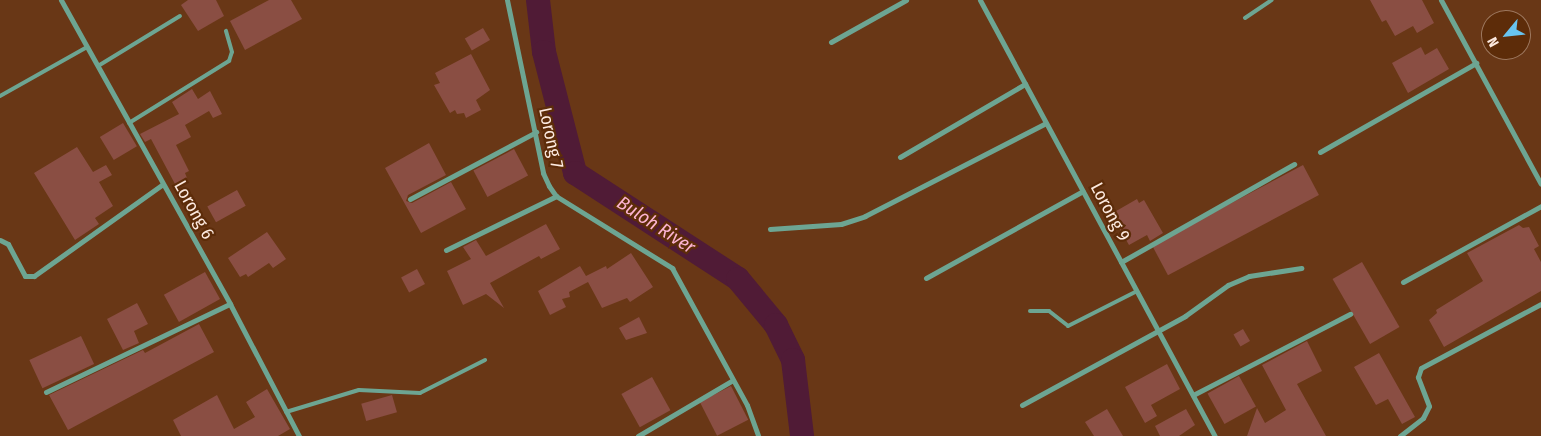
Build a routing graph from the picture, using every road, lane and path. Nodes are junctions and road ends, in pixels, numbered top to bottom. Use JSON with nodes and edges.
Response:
{"nodes":[{"id":1,"x":61,"y":0,"type":"edge"},
{"id":2,"x":507,"y":0,"type":"edge"},
{"id":3,"x":906,"y":0,"type":"edge"},
{"id":4,"x":980,"y":0,"type":"edge"},
{"id":5,"x":1272,"y":0,"type":"edge"},
{"id":6,"x":1441,"y":0,"type":"edge"},
{"id":7,"x":180,"y":16,"type":"dead end"},
{"id":8,"x":1245,"y":18,"type":"dead end"},
{"id":9,"x":226,"y":31,"type":"dead end"},
{"id":10,"x":831,"y":42,"type":"dead end"},
{"id":11,"x":88,"y":47,"type":"junction"},
{"id":12,"x":1476,"y":63,"type":"junction"},
{"id":13,"x":98,"y":66,"type":"junction"},
{"id":14,"x":1025,"y":84,"type":"junction"},
{"id":15,"x":0,"y":96,"type":"edge"},
{"id":16,"x":129,"y":123,"type":"junction"},
{"id":17,"x":1046,"y":123,"type":"junction"},
{"id":18,"x":536,"y":132,"type":"junction"},
{"id":19,"x":1320,"y":152,"type":"dead end"},
{"id":20,"x":900,"y":157,"type":"dead end"},
{"id":21,"x":1294,"y":164,"type":"dead end"},
{"id":22,"x":164,"y":184,"type":"junction"},
{"id":23,"x":1541,"y":184,"type":"edge"},
{"id":24,"x":1083,"y":191,"type":"junction"},
{"id":25,"x":556,"y":196,"type":"junction"},
{"id":26,"x":410,"y":199,"type":"dead end"},
{"id":27,"x":1541,"y":206,"type":"edge"},
{"id":28,"x":770,"y":229,"type":"dead end"},
{"id":29,"x":0,"y":240,"type":"edge"},
{"id":30,"x":446,"y":250,"type":"dead end"},
{"id":31,"x":1121,"y":262,"type":"junction"},
{"id":32,"x":1301,"y":268,"type":"dead end"},
{"id":33,"x":926,"y":278,"type":"dead end"},
{"id":34,"x":1403,"y":282,"type":"dead end"},
{"id":35,"x":1137,"y":291,"type":"junction"},
{"id":36,"x":230,"y":304,"type":"junction"},
{"id":37,"x":1541,"y":304,"type":"edge"},
{"id":38,"x":1030,"y":311,"type":"dead end"},
{"id":39,"x":1350,"y":314,"type":"dead end"},
{"id":40,"x":1158,"y":330,"type":"junction"},
{"id":41,"x":485,"y":360,"type":"dead end"},
{"id":42,"x":733,"y":380,"type":"junction"},
{"id":43,"x":46,"y":392,"type":"dead end"},
{"id":44,"x":1192,"y":394,"type":"junction"},
{"id":45,"x":1022,"y":405,"type":"dead end"},
{"id":46,"x":286,"y":412,"type":"junction"},
{"id":47,"x":299,"y":436,"type":"edge"},
{"id":48,"x":638,"y":436,"type":"edge"},
{"id":49,"x":758,"y":436,"type":"edge"},
{"id":50,"x":1215,"y":436,"type":"edge"},
{"id":51,"x":1400,"y":436,"type":"edge"}],
"edges":[{"from":1,"to":11,"type":"street","name":"Lorong 6"},
{"from":2,"to":18,"type":"street","name":"Lorong 7"},
{"from":3,"to":10,"type":"street"},
{"from":4,"to":14,"type":"street","name":"Lorong 9"},
{"from":5,"to":8,"type":"lane"},
{"from":6,"to":12,"type":"street"},
{"from":7,"to":13,"type":"lane"},
{"from":9,"to":16,"type":"lane"},
{"from":11,"to":13,"type":"street","name":"Lorong 6"},
{"from":11,"to":15,"type":"lane"},
{"from":12,"to":19,"type":"street"},
{"from":12,"to":23,"type":"street"},
{"from":13,"to":16,"type":"street","name":"Lorong 6"},
{"from":14,"to":17,"type":"street","name":"Lorong 9"},
{"from":14,"to":20,"type":"street"},
{"from":16,"to":22,"type":"street","name":"Lorong 6"},
{"from":17,"to":24,"type":"street","name":"Lorong 9"},
{"from":17,"to":28,"type":"street"},
{"from":18,"to":25,"type":"street","name":"Lorong 7"},
{"from":18,"to":26,"type":"street"},
{"from":21,"to":31,"type":"street"},
{"from":22,"to":29,"type":"street"},
{"from":22,"to":36,"type":"street","name":"Lorong 6"},
{"from":24,"to":31,"type":"street","name":"Lorong 9"},
{"from":24,"to":33,"type":"street"},
{"from":25,"to":30,"type":"street"},
{"from":25,"to":42,"type":"street","name":"Lorong 7"},
{"from":27,"to":34,"type":"street"},
{"from":31,"to":35,"type":"street","name":"Lorong 9"},
{"from":32,"to":40,"type":"street"},
{"from":35,"to":38,"type":"lane"},
{"from":35,"to":40,"type":"street","name":"Lorong 9"},
{"from":36,"to":43,"type":"street"},
{"from":36,"to":46,"type":"street","name":"Lorong 6"},
{"from":37,"to":51,"type":"street"},
{"from":39,"to":44,"type":"street"},
{"from":40,"to":44,"type":"street","name":"Lorong 9"},
{"from":40,"to":45,"type":"street"},
{"from":41,"to":46,"type":"lane"},
{"from":42,"to":48,"type":"street"},
{"from":42,"to":49,"type":"street","name":"Lorong 7"},
{"from":44,"to":50,"type":"street","name":"Lorong 9"},
{"from":46,"to":47,"type":"street","name":"Lorong 6"}]}
